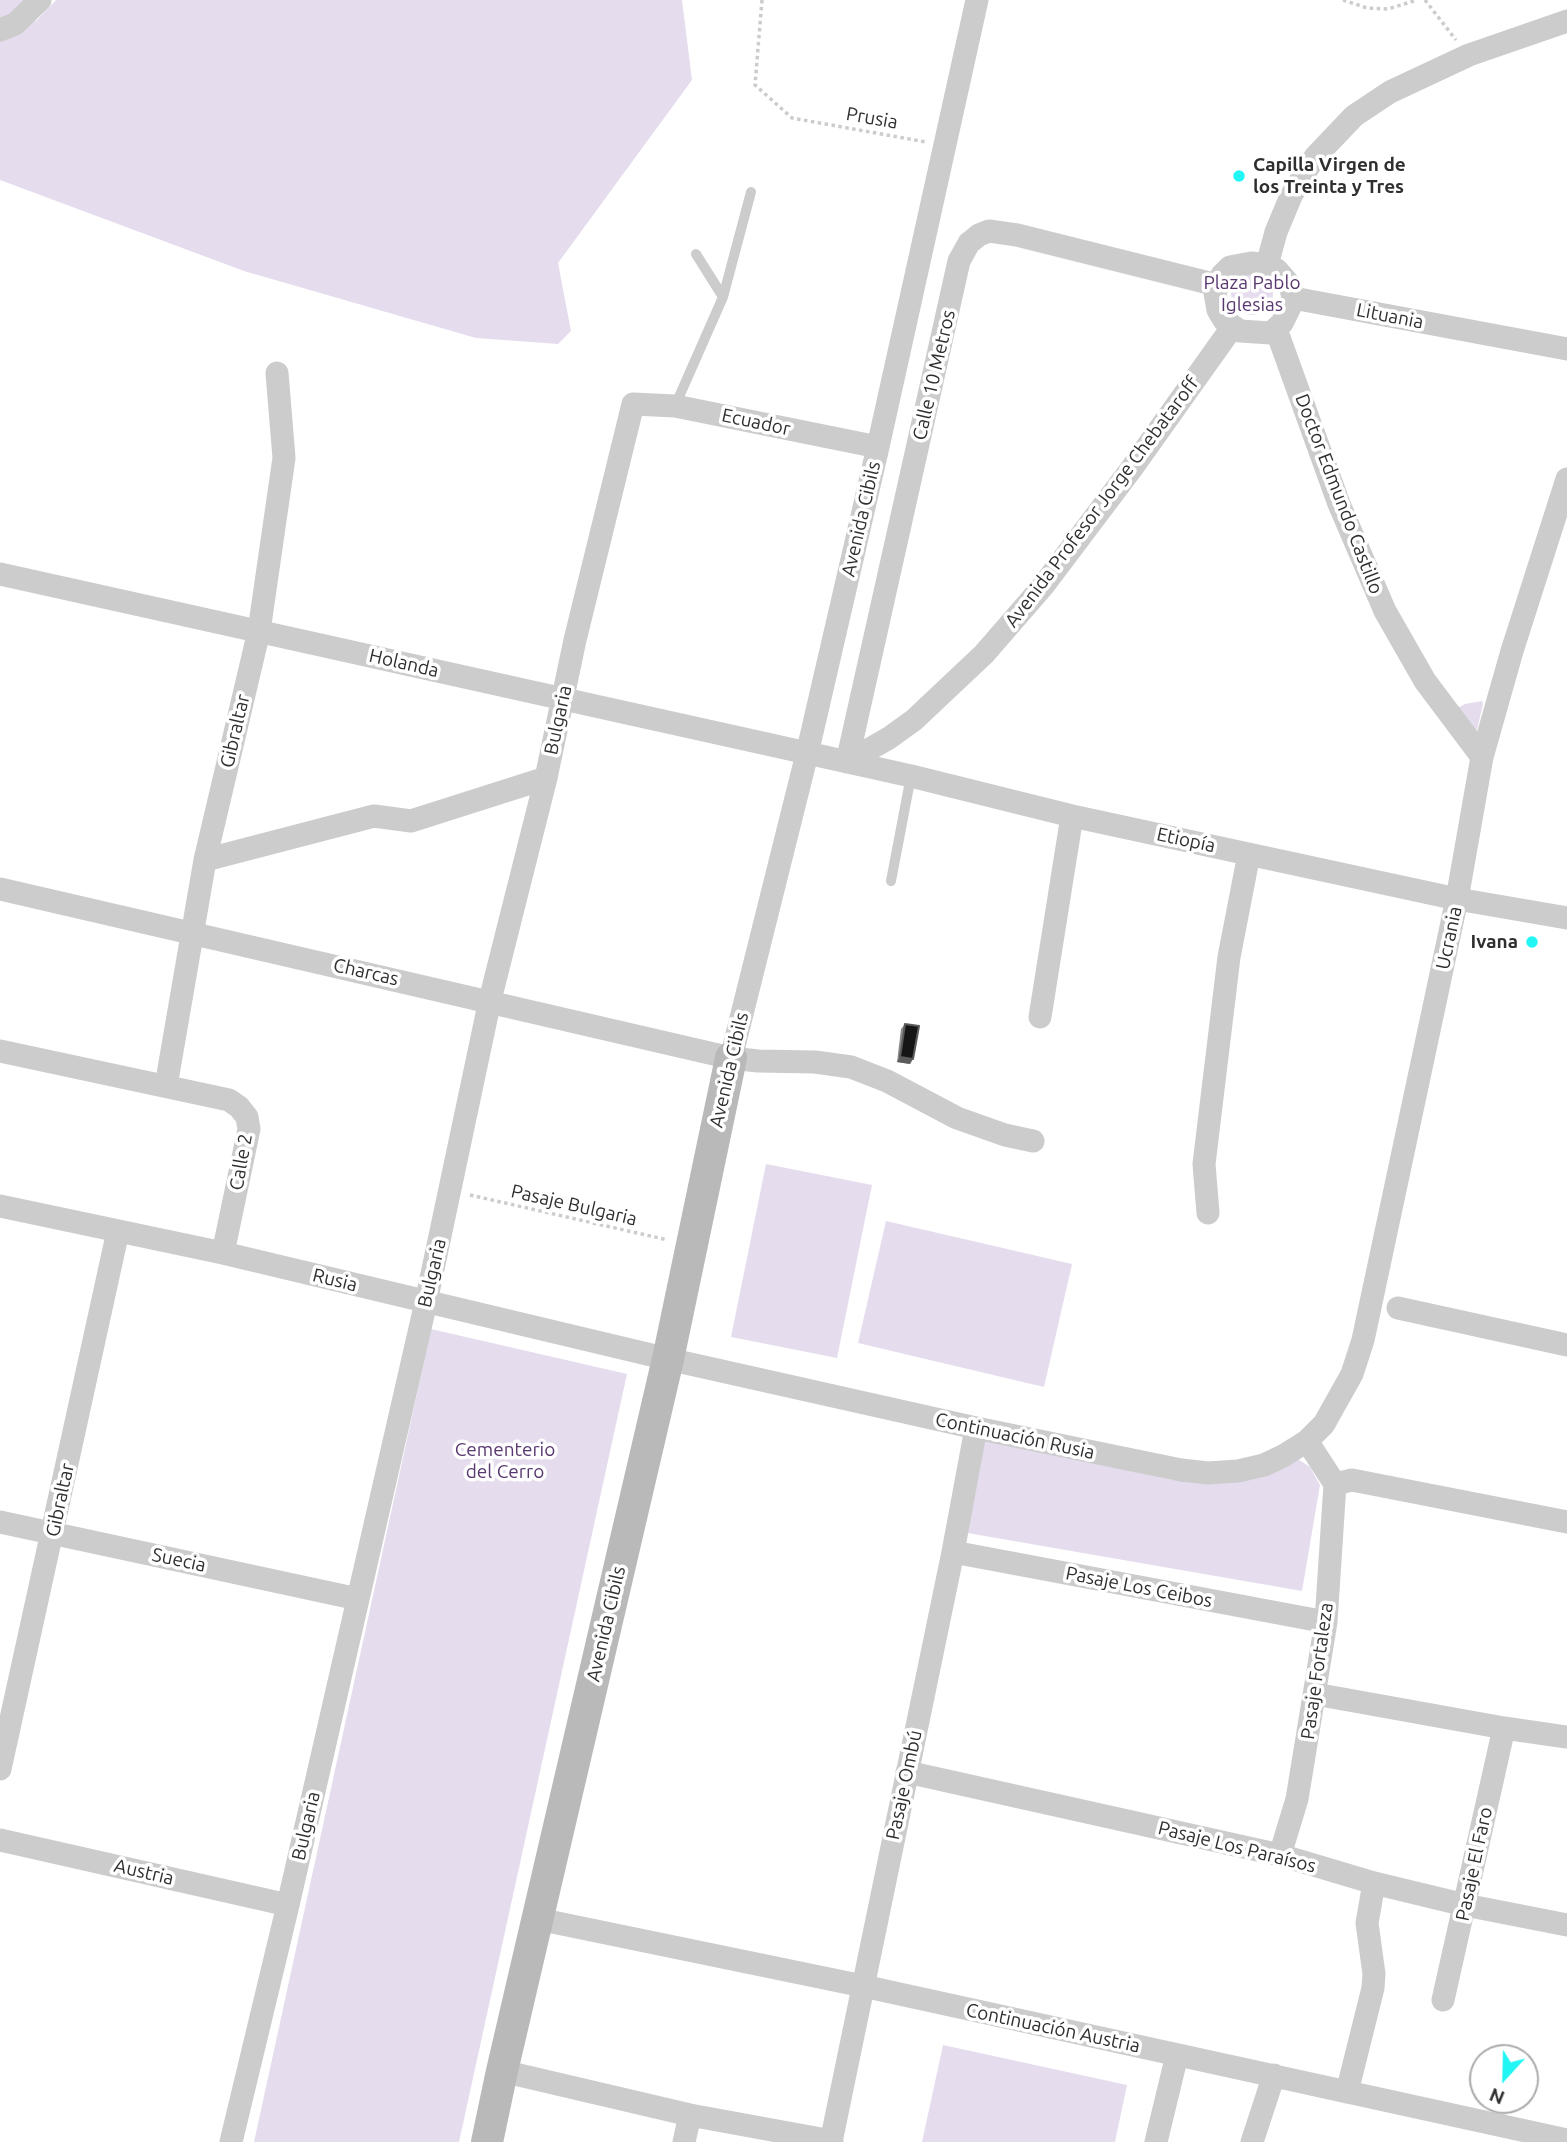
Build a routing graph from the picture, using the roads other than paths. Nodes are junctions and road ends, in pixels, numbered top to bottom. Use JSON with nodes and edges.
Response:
{"nodes":[{"id":1,"x":40,"y":0,"type":"edge"},
{"id":2,"x":977,"y":0,"type":"edge"},
{"id":3,"x":1567,"y":21,"type":"edge"},
{"id":4,"x":0,"y":30,"type":"edge"},
{"id":5,"x":751,"y":192,"type":"dead end"},
{"id":6,"x":696,"y":254,"type":"dead end"},
{"id":7,"x":1267,"y":265,"type":"junction"},
{"id":8,"x":1217,"y":285,"type":"junction"},
{"id":9,"x":723,"y":297,"type":"junction"},
{"id":10,"x":1293,"y":298,"type":"junction"},
{"id":11,"x":1233,"y":326,"type":"junction"},
{"id":12,"x":1276,"y":329,"type":"junction"},
{"id":13,"x":1567,"y":349,"type":"edge"},
{"id":14,"x":277,"y":373,"type":"dead end"},
{"id":15,"x":633,"y":404,"type":"joint"},
{"id":16,"x":675,"y":406,"type":"junction"},
{"id":17,"x":878,"y":447,"type":"junction"},
{"id":18,"x":1567,"y":479,"type":"edge"},
{"id":19,"x":0,"y":574,"type":"edge"},
{"id":20,"x":259,"y":631,"type":"junction"},
{"id":21,"x":563,"y":699,"type":"junction"},
{"id":22,"x":807,"y":754,"type":"junction"},
{"id":23,"x":1482,"y":757,"type":"junction"},
{"id":24,"x":847,"y":762,"type":"junction"},
{"id":25,"x":911,"y":776,"type":"junction"},
{"id":26,"x":546,"y":778,"type":"junction"},
{"id":27,"x":1072,"y":816,"type":"junction"},
{"id":28,"x":1249,"y":854,"type":"junction"},
{"id":29,"x":205,"y":860,"type":"junction"},
{"id":30,"x":891,"y":881,"type":"dead end"},
{"id":31,"x":0,"y":889,"type":"edge"},
{"id":32,"x":1457,"y":899,"type":"junction"},
{"id":33,"x":1567,"y":918,"type":"edge"},
{"id":34,"x":192,"y":932,"type":"junction"},
{"id":35,"x":490,"y":1000,"type":"junction"},
{"id":36,"x":1040,"y":1017,"type":"dead end"},
{"id":37,"x":0,"y":1051,"type":"edge"},
{"id":38,"x":731,"y":1058,"type":"junction"},
{"id":39,"x":166,"y":1086,"type":"junction"},
{"id":40,"x":1033,"y":1141,"type":"dead end"},
{"id":41,"x":0,"y":1206,"type":"edge"},
{"id":42,"x":1208,"y":1213,"type":"dead end"},
{"id":43,"x":118,"y":1231,"type":"junction"},
{"id":44,"x":223,"y":1253,"type":"junction"},
{"id":45,"x":426,"y":1302,"type":"junction"},
{"id":46,"x":1398,"y":1308,"type":"dead end"},
{"id":47,"x":1567,"y":1345,"type":"edge"},
{"id":48,"x":668,"y":1359,"type":"junction"},
{"id":49,"x":1339,"y":1399,"type":"joint"},
{"id":50,"x":976,"y":1428,"type":"junction"},
{"id":51,"x":1307,"y":1441,"type":"junction"},
{"id":52,"x":1335,"y":1484,"type":"junction"},
{"id":53,"x":0,"y":1521,"type":"edge"},
{"id":54,"x":1567,"y":1522,"type":"edge"},
{"id":55,"x":53,"y":1533,"type":"junction"},
{"id":56,"x":953,"y":1552,"type":"junction"},
{"id":57,"x":358,"y":1599,"type":"junction"},
{"id":58,"x":1326,"y":1622,"type":"junction"},
{"id":59,"x":1315,"y":1694,"type":"junction"},
{"id":60,"x":1504,"y":1728,"type":"junction"},
{"id":61,"x":1567,"y":1737,"type":"edge"},
{"id":62,"x":0,"y":1769,"type":"edge"},
{"id":63,"x":907,"y":1772,"type":"junction"},
{"id":64,"x":0,"y":1840,"type":"edge"},
{"id":65,"x":1280,"y":1855,"type":"junction"},
{"id":66,"x":1374,"y":1883,"type":"junction"},
{"id":67,"x":288,"y":1905,"type":"junction"},
{"id":68,"x":1465,"y":1906,"type":"junction"},
{"id":69,"x":538,"y":1919,"type":"junction"},
{"id":70,"x":1567,"y":1925,"type":"edge"},
{"id":71,"x":863,"y":1986,"type":"junction"},
{"id":72,"x":1443,"y":2000,"type":"dead end"},
{"id":73,"x":1177,"y":2055,"type":"junction"},
{"id":74,"x":502,"y":2071,"type":"junction"},
{"id":75,"x":1274,"y":2075,"type":"junction"},
{"id":76,"x":1347,"y":2092,"type":"junction"},
{"id":77,"x":690,"y":2115,"type":"junction"},
{"id":78,"x":1560,"y":2140,"type":"edge"},
{"id":79,"x":231,"y":2142,"type":"edge"},
{"id":80,"x":487,"y":2142,"type":"edge"},
{"id":81,"x":684,"y":2142,"type":"edge"},
{"id":82,"x":832,"y":2142,"type":"edge"},
{"id":83,"x":1156,"y":2142,"type":"edge"},
{"id":84,"x":1252,"y":2142,"type":"edge"}],
"edges":[{"from":1,"to":4,"type":"street"},
{"from":2,"to":17,"type":"street","name":"Avenida Cibils"},
{"from":3,"to":7,"type":"street"},
{"from":5,"to":9,"type":"lane"},
{"from":6,"to":9,"type":"lane"},
{"from":7,"to":8,"type":"street"},
{"from":7,"to":10,"type":"street"},
{"from":8,"to":11,"type":"street"},
{"from":8,"to":24,"type":"street","name":"Calle 10 Metros"},
{"from":9,"to":16,"type":"lane"},
{"from":10,"to":12,"type":"street"},
{"from":10,"to":13,"type":"street","name":"Lituania"},
{"from":11,"to":12,"type":"street"},
{"from":11,"to":24,"type":"street","name":"Avenida Profesor Jorge Chebataroff"},
{"from":12,"to":23,"type":"street","name":"Doctor Edmundo Castillo"},
{"from":14,"to":20,"type":"street","name":"Gibraltar"},
{"from":15,"to":16,"type":"street","name":"Ecuador"},
{"from":15,"to":21,"type":"street","name":"Bulgaria"},
{"from":16,"to":17,"type":"street","name":"Ecuador"},
{"from":17,"to":22,"type":"street","name":"Avenida Cibils"},
{"from":18,"to":23,"type":"street","name":"Ucrania"},
{"from":19,"to":20,"type":"street","name":"Holanda"},
{"from":20,"to":21,"type":"street","name":"Holanda"},
{"from":20,"to":29,"type":"street","name":"Gibraltar"},
{"from":21,"to":22,"type":"street","name":"Holanda"},
{"from":21,"to":26,"type":"street","name":"Bulgaria"},
{"from":22,"to":24,"type":"street","name":"Etiopía"},
{"from":22,"to":38,"type":"street","name":"Avenida Cibils"},
{"from":23,"to":32,"type":"street","name":"Ucrania"},
{"from":24,"to":25,"type":"street","name":"Etiopía"},
{"from":25,"to":27,"type":"street","name":"Etiopía"},
{"from":25,"to":30,"type":"lane"},
{"from":26,"to":29,"type":"street"},
{"from":26,"to":35,"type":"street","name":"Bulgaria"},
{"from":27,"to":28,"type":"street","name":"Etiopía"},
{"from":27,"to":36,"type":"street"},
{"from":28,"to":32,"type":"street","name":"Etiopía"},
{"from":28,"to":42,"type":"street"},
{"from":29,"to":34,"type":"street","name":"Gibraltar"},
{"from":31,"to":34,"type":"street","name":"Charcas"},
{"from":32,"to":33,"type":"street","name":"Etiopía"},
{"from":32,"to":49,"type":"street","name":"Ucrania"},
{"from":34,"to":35,"type":"street","name":"Charcas"},
{"from":34,"to":39,"type":"street","name":"Gibraltar"},
{"from":35,"to":38,"type":"street","name":"Charcas"},
{"from":35,"to":45,"type":"street","name":"Bulgaria"},
{"from":37,"to":39,"type":"street"},
{"from":38,"to":40,"type":"street","name":"Charcas"},
{"from":38,"to":48,"type":"street","name":"Avenida Cibils"},
{"from":39,"to":44,"type":"street","name":"Calle 2"},
{"from":41,"to":43,"type":"street","name":"Rusia"},
{"from":43,"to":44,"type":"street","name":"Rusia"},
{"from":43,"to":55,"type":"street","name":"Gibraltar"},
{"from":44,"to":45,"type":"street","name":"Rusia"},
{"from":45,"to":48,"type":"street","name":"Rusia"},
{"from":45,"to":57,"type":"street","name":"Bulgaria"},
{"from":46,"to":47,"type":"street"},
{"from":48,"to":50,"type":"street","name":"Continuación Rusia"},
{"from":48,"to":69,"type":"street","name":"Avenida Cibils"},
{"from":49,"to":51,"type":"street","name":"Continuación Rusia"},
{"from":50,"to":51,"type":"street","name":"Continuación Rusia"},
{"from":50,"to":56,"type":"street","name":"Pasaje Ombú"},
{"from":51,"to":52,"type":"street"},
{"from":52,"to":54,"type":"street"},
{"from":52,"to":58,"type":"street","name":"Pasaje Fortaleza"},
{"from":53,"to":55,"type":"street","name":"Suecia"},
{"from":55,"to":57,"type":"street","name":"Suecia"},
{"from":55,"to":62,"type":"street","name":"Gibraltar"},
{"from":56,"to":58,"type":"street","name":"Pasaje Los Ceibos"},
{"from":56,"to":63,"type":"street","name":"Pasaje Ombú"},
{"from":57,"to":67,"type":"street","name":"Bulgaria"},
{"from":58,"to":59,"type":"street","name":"Pasaje Fortaleza"},
{"from":59,"to":60,"type":"street"},
{"from":59,"to":65,"type":"street","name":"Pasaje Fortaleza"},
{"from":60,"to":61,"type":"street"},
{"from":60,"to":68,"type":"street","name":"Pasaje El Faro"},
{"from":63,"to":65,"type":"street","name":"Pasaje Los Paraísos"},
{"from":63,"to":71,"type":"street","name":"Pasaje Ombú"},
{"from":64,"to":67,"type":"street","name":"Austria"},
{"from":65,"to":66,"type":"street","name":"Pasaje Los Paraísos"},
{"from":66,"to":68,"type":"street","name":"Pasaje Los Paraísos"},
{"from":66,"to":76,"type":"street"},
{"from":67,"to":79,"type":"street","name":"Bulgaria"},
{"from":68,"to":70,"type":"street","name":"Pasaje Los Paraísos"},
{"from":68,"to":72,"type":"street","name":"Pasaje El Faro"},
{"from":69,"to":71,"type":"street","name":"Continuación Austria"},
{"from":69,"to":74,"type":"street","name":"Avenida Cibils"},
{"from":71,"to":73,"type":"street","name":"Continuación Austria"},
{"from":71,"to":82,"type":"street","name":"Pasaje Ombú"},
{"from":73,"to":75,"type":"street","name":"Continuación Austria"},
{"from":73,"to":83,"type":"street"},
{"from":74,"to":77,"type":"street"},
{"from":74,"to":80,"type":"street","name":"Avenida Cibils"},
{"from":75,"to":76,"type":"street","name":"Continuación Austria"},
{"from":75,"to":84,"type":"street"},
{"from":76,"to":78,"type":"street","name":"Continuación Austria"},
{"from":77,"to":81,"type":"street"},
{"from":77,"to":82,"type":"street"}]}
